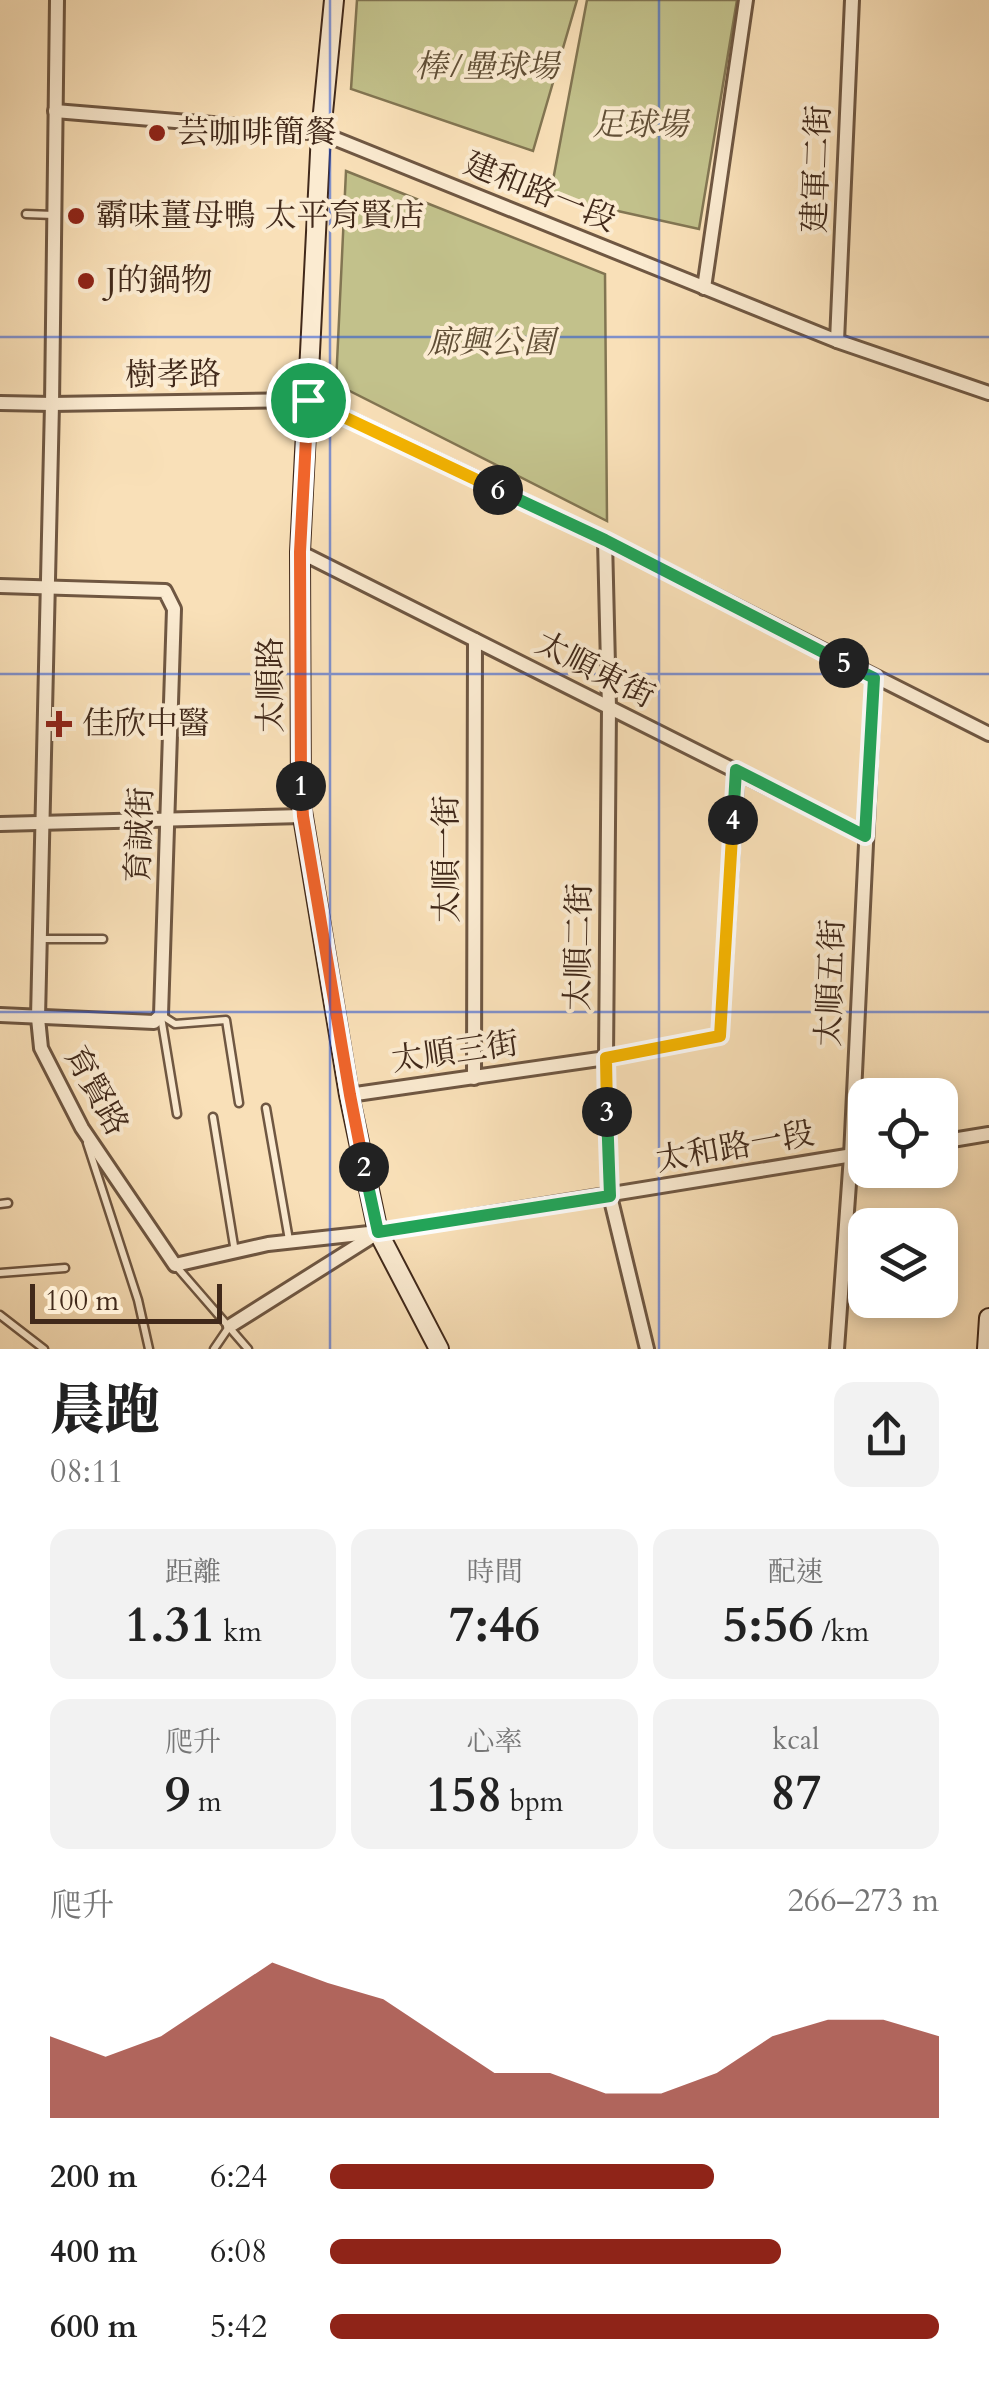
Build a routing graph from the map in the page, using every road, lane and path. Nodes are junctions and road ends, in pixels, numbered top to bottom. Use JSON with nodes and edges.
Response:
{"nodes":[{"id":1,"x":57,"y":0,"type":"edge"},
{"id":2,"x":334,"y":0,"type":"edge"},
{"id":3,"x":746,"y":0,"type":"edge"},
{"id":4,"x":852,"y":0,"type":"edge"},
{"id":5,"x":55,"y":111,"type":"junction"},
{"id":6,"x":321,"y":132,"type":"junction"},
{"id":7,"x":26,"y":214,"type":"dead end"},
{"id":8,"x":54,"y":214,"type":"junction"},
{"id":9,"x":704,"y":288,"type":"junction"},
{"id":10,"x":838,"y":341,"type":"junction"},
{"id":11,"x":989,"y":393,"type":"edge"},
{"id":12,"x":308,"y":400,"type":"junction"},
{"id":13,"x":0,"y":403,"type":"edge"},
{"id":14,"x":52,"y":404,"type":"junction"},
{"id":15,"x":605,"y":540,"type":"junction"},
{"id":16,"x":300,"y":552,"type":"junction"},
{"id":17,"x":0,"y":586,"type":"edge"},
{"id":18,"x":48,"y":589,"type":"junction"},
{"id":19,"x":475,"y":640,"type":"junction"},
{"id":20,"x":874,"y":678,"type":"junction"},
{"id":21,"x":609,"y":708,"type":"junction"},
{"id":22,"x":989,"y":734,"type":"edge"},
{"id":23,"x":736,"y":770,"type":"junction"},
{"id":24,"x":303,"y":816,"type":"junction"},
{"id":25,"x":168,"y":820,"type":"junction"},
{"id":26,"x":44,"y":823,"type":"junction"},
{"id":27,"x":0,"y":824,"type":"edge"},
{"id":28,"x":865,"y":836,"type":"junction"},
{"id":29,"x":40,"y":938,"type":"junction"},
{"id":30,"x":104,"y":939,"type":"dead end"},
{"id":31,"x":0,"y":1015,"type":"edge"},
{"id":32,"x":161,"y":1016,"type":"junction"},
{"id":33,"x":38,"y":1018,"type":"junction"},
{"id":34,"x":606,"y":1058,"type":"junction"},
{"id":35,"x":474,"y":1078,"type":"junction"},
{"id":36,"x":860,"y":1078,"type":"edge"},
{"id":37,"x":350,"y":1095,"type":"junction"},
{"id":38,"x":240,"y":1103,"type":"dead end"},
{"id":39,"x":266,"y":1108,"type":"dead end"},
{"id":40,"x":177,"y":1114,"type":"dead end"},
{"id":41,"x":213,"y":1117,"type":"dead end"},
{"id":42,"x":82,"y":1128,"type":"junction"},
{"id":43,"x":989,"y":1134,"type":"edge"},
{"id":44,"x":958,"y":1139,"type":"edge"},
{"id":45,"x":848,"y":1156,"type":"edge"},
{"id":46,"x":854,"y":1188,"type":"edge"},
{"id":47,"x":610,"y":1196,"type":"junction"},
{"id":48,"x":378,"y":1232,"type":"junction"},
{"id":49,"x":290,"y":1242,"type":"junction"},
{"id":50,"x":234,"y":1252,"type":"junction"},
{"id":51,"x":175,"y":1265,"type":"junction"},
{"id":52,"x":66,"y":1268,"type":"dead end"},
{"id":53,"x":0,"y":1273,"type":"edge"},
{"id":54,"x":0,"y":1314,"type":"edge"},
{"id":55,"x":989,"y":1318,"type":"edge"},
{"id":56,"x":230,"y":1326,"type":"junction"},
{"id":57,"x":44,"y":1349,"type":"edge"},
{"id":58,"x":149,"y":1349,"type":"edge"},
{"id":59,"x":214,"y":1349,"type":"edge"},
{"id":60,"x":248,"y":1349,"type":"edge"},
{"id":61,"x":439,"y":1349,"type":"edge"},
{"id":62,"x":647,"y":1349,"type":"edge"},
{"id":63,"x":837,"y":1349,"type":"edge"},
{"id":64,"x":987,"y":1349,"type":"edge"}],
"edges":[{"from":1,"to":5,"type":"street","name":"育賢路"},
{"from":2,"to":6,"type":"street","name":"太順路"},
{"from":3,"to":9,"type":"street"},
{"from":4,"to":10,"type":"street","name":"建軍二街"},
{"from":5,"to":6,"type":"street","name":"建和路一段"},
{"from":5,"to":8,"type":"street","name":"育賢路"},
{"from":6,"to":9,"type":"street","name":"建和路一段"},
{"from":6,"to":12,"type":"street","name":"太順路"},
{"from":7,"to":8,"type":"lane"},
{"from":8,"to":14,"type":"street","name":"育賢路"},
{"from":9,"to":10,"type":"street","name":"建和路一段"},
{"from":10,"to":11,"type":"street","name":"建和路一段"},
{"from":12,"to":14,"type":"street","name":"樹孝路"},
{"from":12,"to":15,"type":"street","name":"樹孝路"},
{"from":12,"to":16,"type":"street","name":"太順路"},
{"from":13,"to":14,"type":"street","name":"樹孝路"},
{"from":14,"to":18,"type":"street","name":"育賢路"},
{"from":15,"to":20,"type":"street","name":"樹孝路"},
{"from":15,"to":21,"type":"street","name":"太順二街"},
{"from":16,"to":19,"type":"street","name":"太順東街"},
{"from":16,"to":24,"type":"street","name":"太順路"},
{"from":17,"to":18,"type":"street"},
{"from":18,"to":25,"type":"street","name":"育誠街"},
{"from":18,"to":26,"type":"street","name":"育賢路"},
{"from":19,"to":21,"type":"street","name":"太順東街"},
{"from":19,"to":35,"type":"street","name":"太順一街"},
{"from":20,"to":22,"type":"street","name":"樹孝路"},
{"from":20,"to":28,"type":"street","name":"太順五街"},
{"from":21,"to":23,"type":"street","name":"太順東街"},
{"from":21,"to":34,"type":"street","name":"太順二街"},
{"from":23,"to":28,"type":"street","name":"太順東街"},
{"from":23,"to":34,"type":"street","name":"太順三街"},
{"from":24,"to":25,"type":"street"},
{"from":24,"to":37,"type":"street","name":"太順路"},
{"from":25,"to":26,"type":"street"},
{"from":25,"to":32,"type":"street","name":"育誠街"},
{"from":26,"to":27,"type":"street"},
{"from":26,"to":29,"type":"street","name":"育賢路"},
{"from":28,"to":36,"type":"street","name":"太順五街"},
{"from":29,"to":30,"type":"lane"},
{"from":29,"to":33,"type":"street","name":"育賢路"},
{"from":31,"to":33,"type":"street"},
{"from":32,"to":33,"type":"street"},
{"from":32,"to":38,"type":"lane"},
{"from":32,"to":40,"type":"lane"},
{"from":33,"to":42,"type":"street","name":"育賢路"},
{"from":34,"to":35,"type":"street","name":"太順三街"},
{"from":34,"to":47,"type":"street","name":"太順二街"},
{"from":35,"to":37,"type":"street","name":"太順三街"},
{"from":37,"to":48,"type":"street","name":"太順路"},
{"from":39,"to":49,"type":"lane"},
{"from":41,"to":50,"type":"lane"},
{"from":42,"to":51,"type":"street","name":"育賢路"},
{"from":42,"to":58,"type":"lane"},
{"from":43,"to":44,"type":"street"},
{"from":45,"to":47,"type":"street","name":"太和路一段"},
{"from":46,"to":63,"type":"street","name":"太順五街"},
{"from":47,"to":48,"type":"street","name":"太和路一段"},
{"from":47,"to":62,"type":"street","name":"太順二街"},
{"from":48,"to":49,"type":"street","name":"太和路一段"},
{"from":48,"to":56,"type":"street","name":"太和路一段"},
{"from":48,"to":61,"type":"street","name":"太順路"},
{"from":49,"to":50,"type":"street","name":"太和路一段"},
{"from":50,"to":51,"type":"street","name":"太和路一段"},
{"from":51,"to":56,"type":"lane","name":"育賢路"},
{"from":52,"to":53,"type":"lane"},
{"from":54,"to":57,"type":"lane"},
{"from":55,"to":64,"type":"street"},
{"from":56,"to":59,"type":"lane","name":"太和路一段"},
{"from":56,"to":60,"type":"lane","name":"育賢路"}]}
